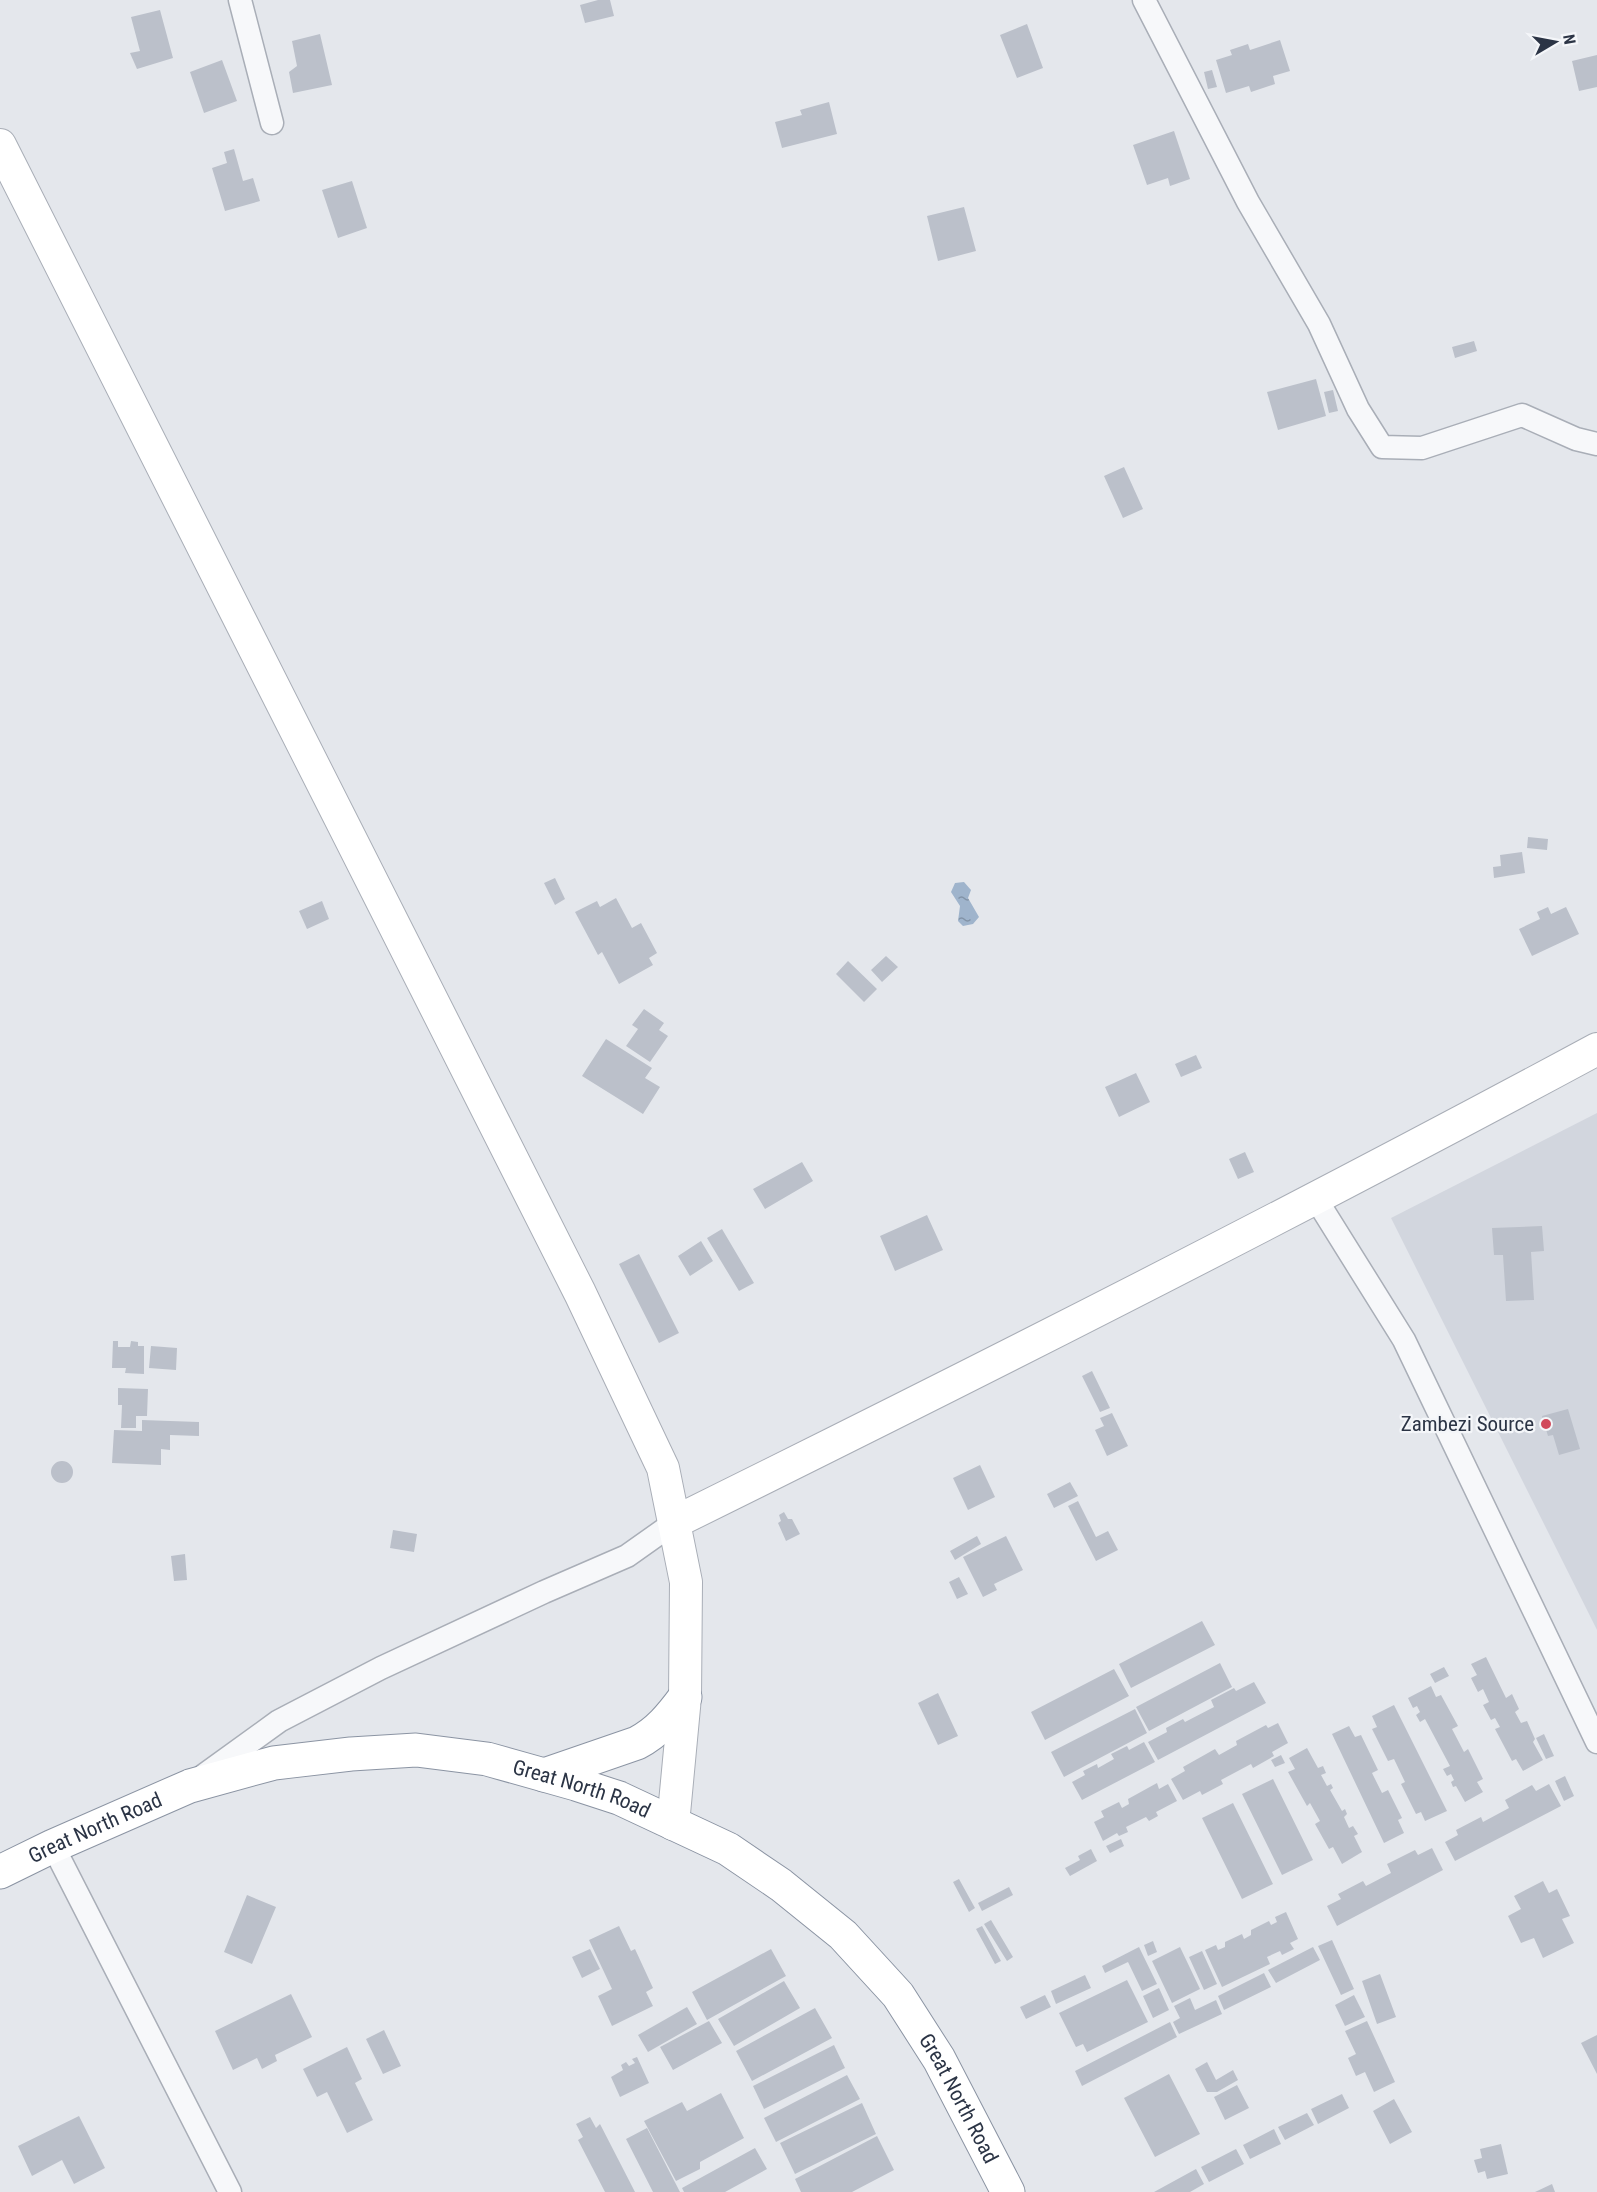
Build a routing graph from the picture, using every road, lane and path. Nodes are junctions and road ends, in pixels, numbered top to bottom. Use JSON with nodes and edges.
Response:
{"nodes":[{"id":1,"x":240,"y":0,"type":"edge"},
{"id":2,"x":1144,"y":0,"type":"edge"},
{"id":3,"x":272,"y":123,"type":"dead end"},
{"id":4,"x":0,"y":145,"type":"edge"},
{"id":5,"x":1597,"y":444,"type":"edge"},
{"id":6,"x":1597,"y":1049,"type":"edge"},
{"id":7,"x":1316,"y":1199,"type":"junction"},
{"id":8,"x":675,"y":1522,"type":"junction"},
{"id":9,"x":685,"y":1697,"type":"junction"},
{"id":10,"x":1597,"y":1742,"type":"edge"},
{"id":11,"x":544,"y":1775,"type":"junction"},
{"id":12,"x":190,"y":1786,"type":"junction"},
{"id":13,"x":673,"y":1824,"type":"junction"},
{"id":14,"x":53,"y":1846,"type":"junction"},
{"id":15,"x":0,"y":1872,"type":"edge"},
{"id":16,"x":230,"y":2192,"type":"edge"},
{"id":17,"x":1008,"y":2192,"type":"edge"}],
"edges":[{"from":1,"to":3,"type":"street"},
{"from":2,"to":5,"type":"street"},
{"from":4,"to":8,"type":"main road"},
{"from":6,"to":7,"type":"main road"},
{"from":7,"to":8,"type":"main road"},
{"from":7,"to":10,"type":"street"},
{"from":8,"to":9,"type":"main road"},
{"from":8,"to":12,"type":"street"},
{"from":9,"to":11,"type":"highway"},
{"from":9,"to":13,"type":"main road"},
{"from":11,"to":12,"type":"highway","name":"Great North Road"},
{"from":11,"to":13,"type":"highway","name":"Great North Road"},
{"from":12,"to":14,"type":"highway","name":"Great North Road"},
{"from":13,"to":17,"type":"highway","name":"Great North Road"},
{"from":14,"to":15,"type":"highway","name":"Great North Road"},
{"from":14,"to":16,"type":"street"}]}
